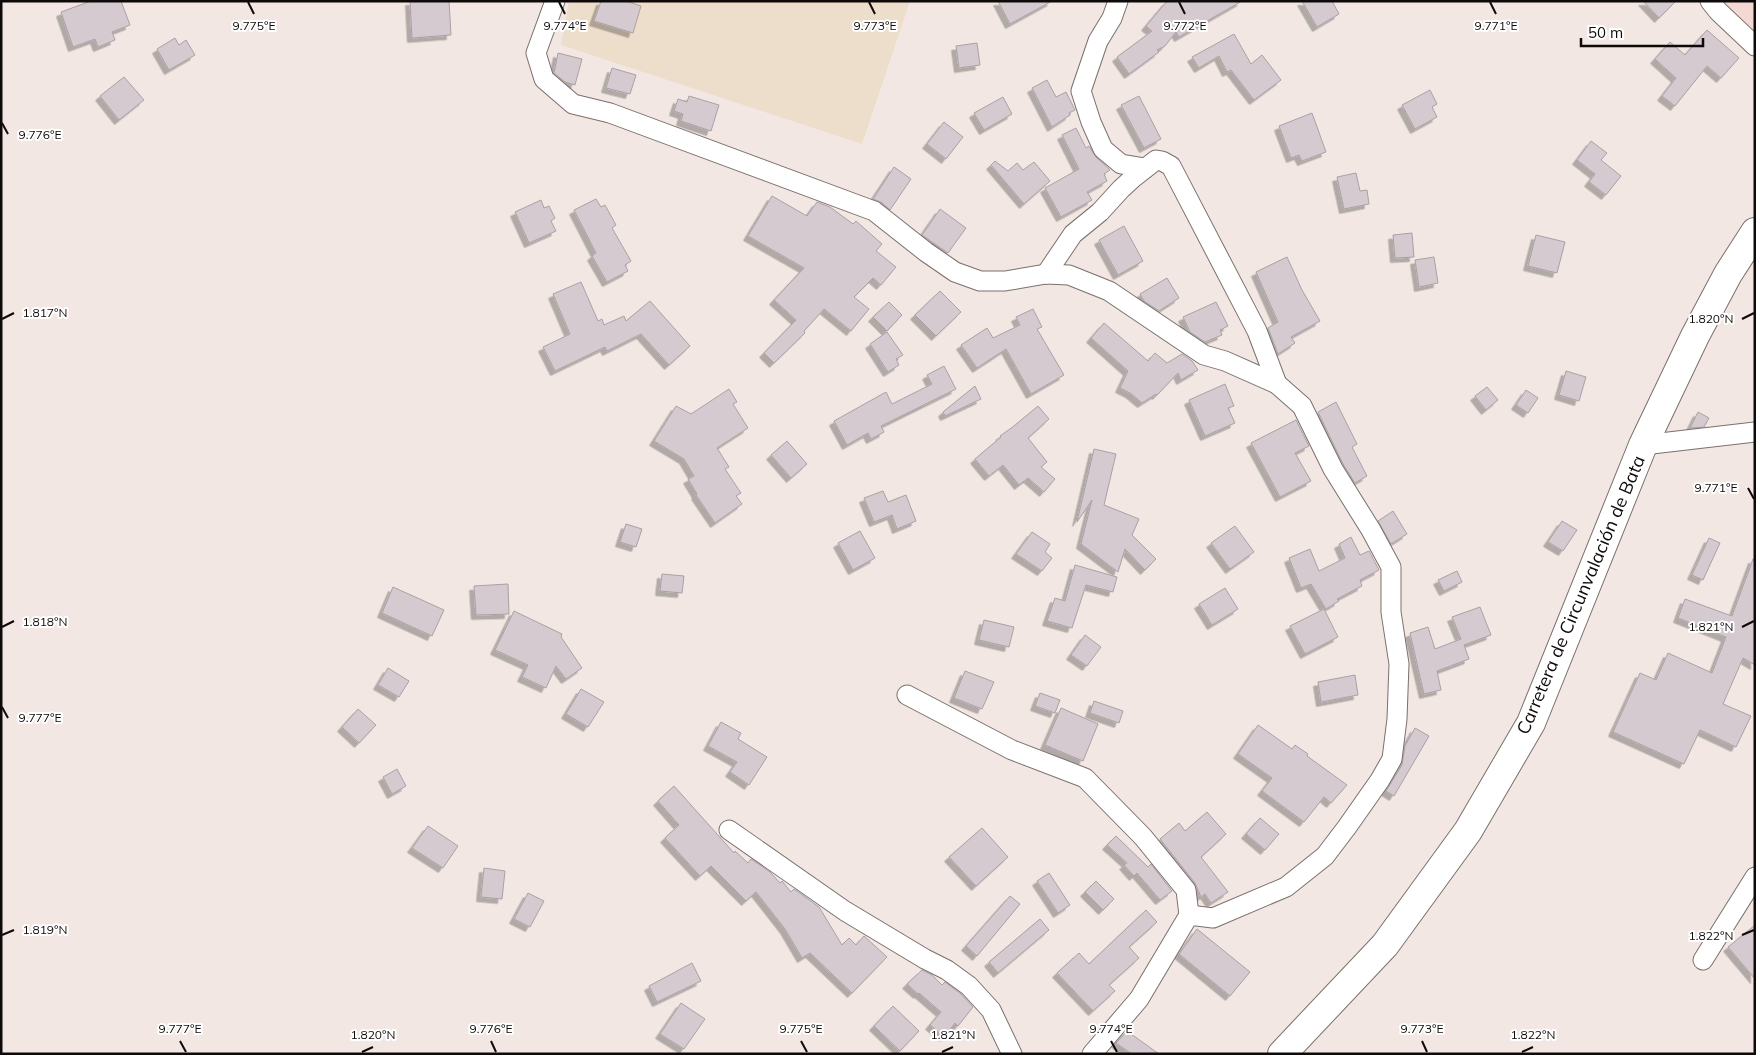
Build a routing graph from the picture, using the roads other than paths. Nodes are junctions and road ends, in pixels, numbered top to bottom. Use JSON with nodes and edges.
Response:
{"nodes":[{"id":1,"x":555,"y":1,"type":"edge"},
{"id":2,"x":1118,"y":1,"type":"edge"},
{"id":3,"x":1710,"y":1,"type":"edge"},
{"id":4,"x":1755,"y":46,"type":"edge"},
{"id":5,"x":1145,"y":168,"type":"junction"},
{"id":6,"x":1755,"y":232,"type":"edge"},
{"id":7,"x":1046,"y":274,"type":"junction"},
{"id":8,"x":1277,"y":384,"type":"junction"},
{"id":9,"x":1755,"y":432,"type":"edge"},
{"id":10,"x":1643,"y":445,"type":"junction"},
{"id":11,"x":907,"y":696,"type":"dead end"},
{"id":12,"x":729,"y":830,"type":"dead end"},
{"id":13,"x":1755,"y":877,"type":"edge"},
{"id":14,"x":1189,"y":915,"type":"junction"},
{"id":15,"x":1703,"y":960,"type":"dead end"},
{"id":16,"x":1012,"y":1054,"type":"edge"},
{"id":17,"x":1092,"y":1054,"type":"edge"},
{"id":18,"x":1282,"y":1054,"type":"edge"}],
"edges":[{"from":1,"to":7,"type":"street"},
{"from":2,"to":5,"type":"street"},
{"from":3,"to":4,"type":"street"},
{"from":5,"to":7,"type":"street"},
{"from":5,"to":8,"type":"street"},
{"from":6,"to":10,"type":"main road","name":"Carretera de Circunvalación de Bata"},
{"from":7,"to":8,"type":"street"},
{"from":8,"to":14,"type":"street"},
{"from":9,"to":10,"type":"street"},
{"from":10,"to":18,"type":"main road","name":"Carretera de Circunvalación de Bata"},
{"from":11,"to":14,"type":"street"},
{"from":12,"to":16,"type":"street"},
{"from":13,"to":15,"type":"street"},
{"from":14,"to":17,"type":"street"}]}
